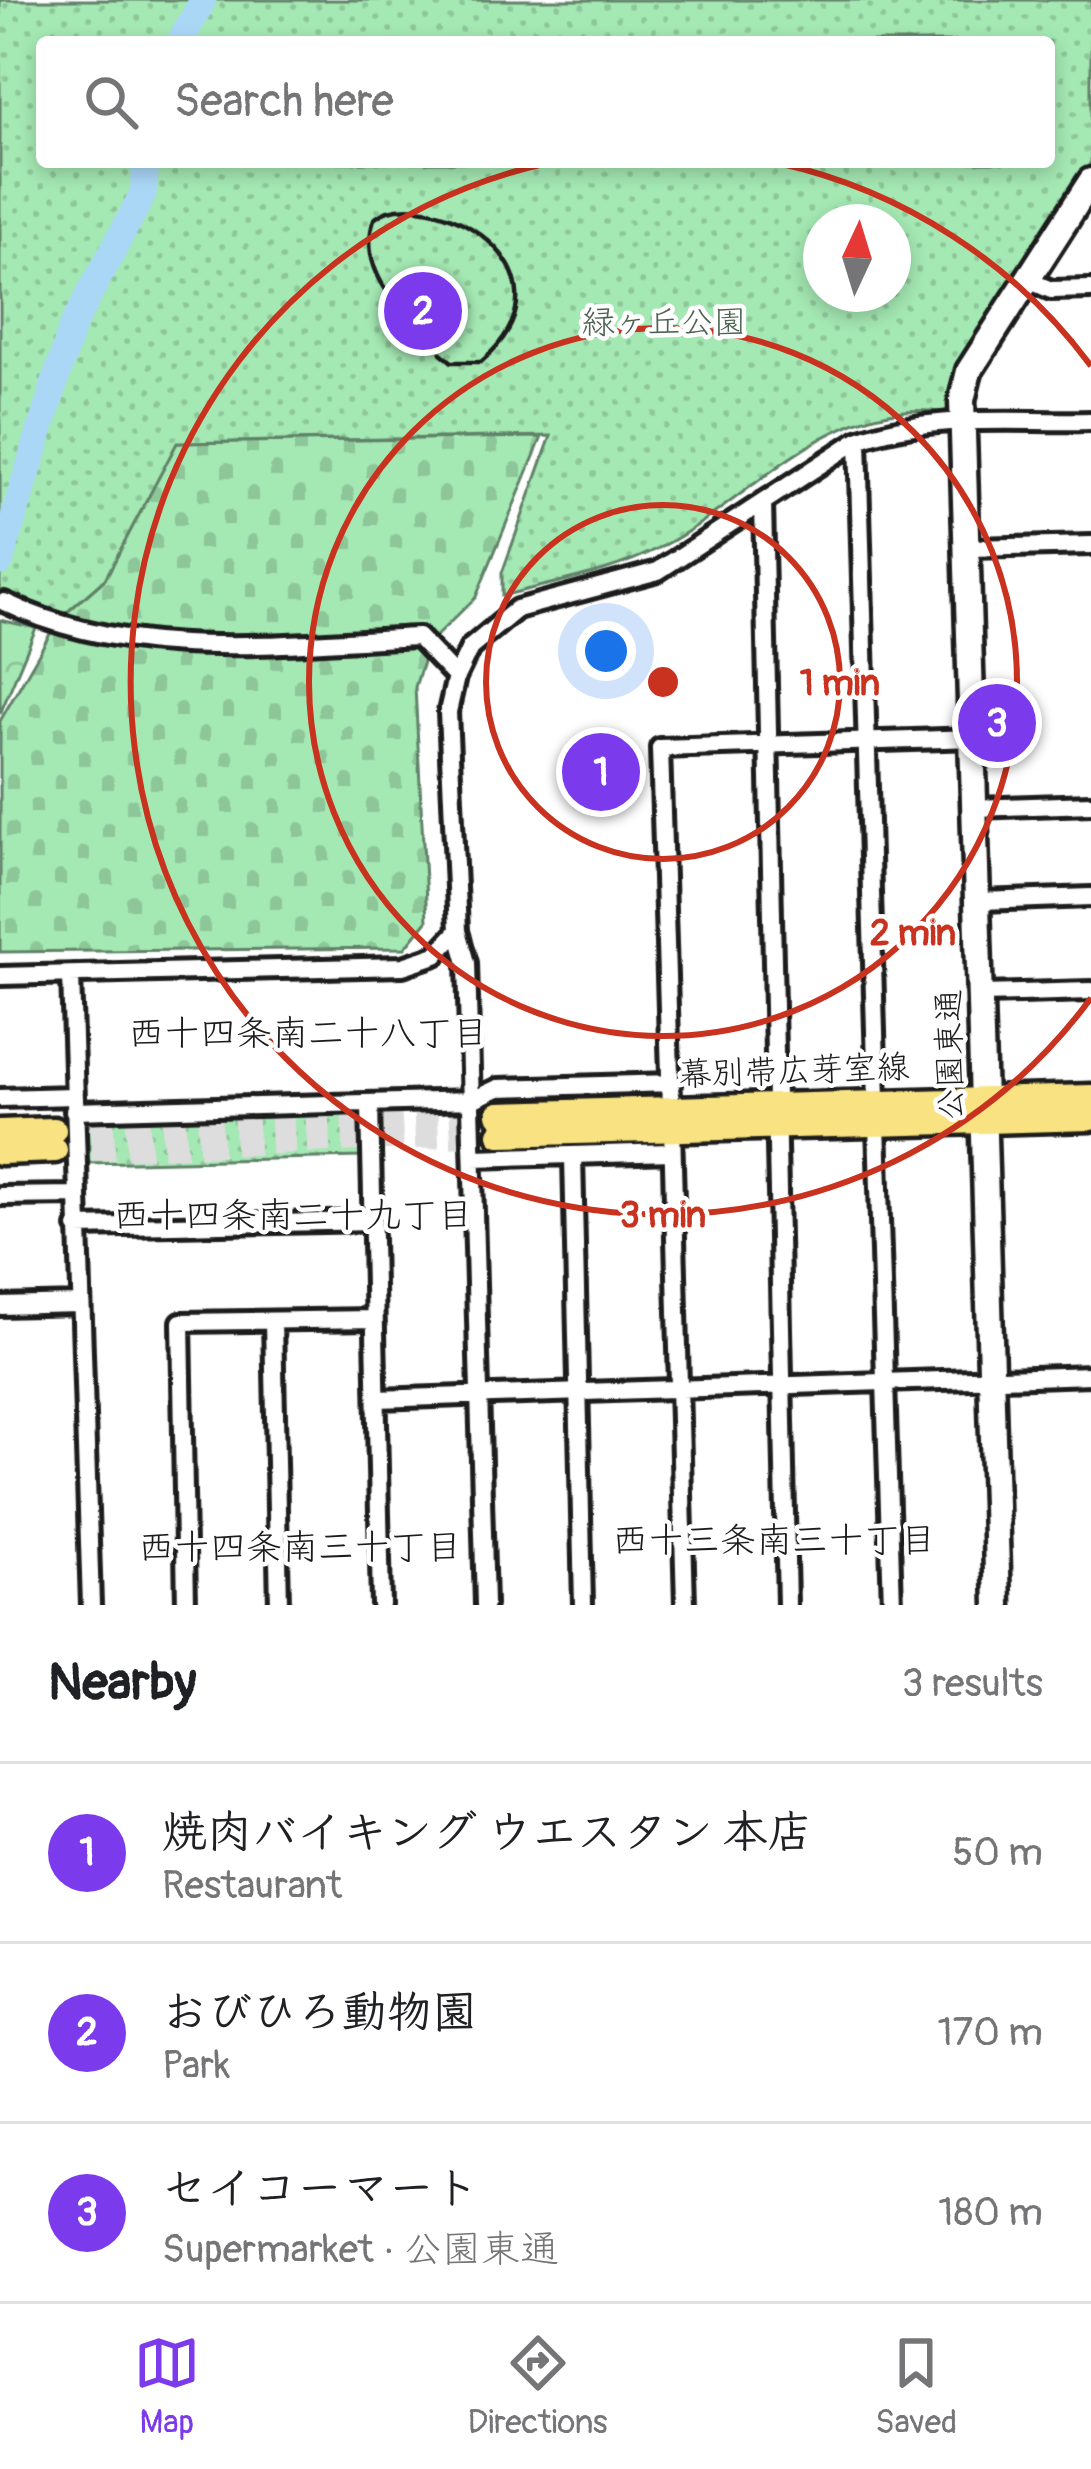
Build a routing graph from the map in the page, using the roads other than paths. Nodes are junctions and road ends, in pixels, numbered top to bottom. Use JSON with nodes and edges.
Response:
{"nodes":[{"id":1,"x":1091,"y":181,"type":"edge"},
{"id":2,"x":1028,"y":280,"type":"junction"},
{"id":3,"x":1091,"y":289,"type":"edge"},
{"id":4,"x":1091,"y":421,"type":"edge"},
{"id":5,"x":964,"y":424,"type":"junction"},
{"id":6,"x":858,"y":440,"type":"junction"},
{"id":7,"x":763,"y":502,"type":"junction"},
{"id":8,"x":1091,"y":545,"type":"edge"},
{"id":9,"x":970,"y":548,"type":"junction"},
{"id":10,"x":4,"y":602,"type":"dead end"},
{"id":11,"x":456,"y":677,"type":"junction"},
{"id":12,"x":975,"y":738,"type":"junction"},
{"id":13,"x":867,"y":741,"type":"junction"},
{"id":14,"x":765,"y":745,"type":"junction"},
{"id":15,"x":1091,"y":804,"type":"edge"},
{"id":16,"x":976,"y":808,"type":"junction"},
{"id":17,"x":1091,"y":897,"type":"edge"},
{"id":18,"x":980,"y":901,"type":"junction"},
{"id":19,"x":458,"y":931,"type":"junction"},
{"id":20,"x":71,"y":974,"type":"junction"},
{"id":21,"x":0,"y":976,"type":"edge"},
{"id":22,"x":1091,"y":991,"type":"edge"},
{"id":23,"x":981,"y":994,"type":"junction"},
{"id":24,"x":1091,"y":1097,"type":"edge"},
{"id":25,"x":0,"y":1098,"type":"edge"},
{"id":26,"x":472,"y":1100,"type":"junction"},
{"id":27,"x":74,"y":1103,"type":"junction"},
{"id":28,"x":370,"y":1104,"type":"junction"},
{"id":29,"x":984,"y":1110,"type":"junction"},
{"id":30,"x":877,"y":1112,"type":"junction"},
{"id":31,"x":775,"y":1115,"type":"junction"},
{"id":32,"x":672,"y":1117,"type":"junction"},
{"id":33,"x":1091,"y":1118,"type":"edge"},
{"id":34,"x":500,"y":1124,"type":"tunnel mouth"},
{"id":35,"x":0,"y":1132,"type":"edge"},
{"id":36,"x":0,"y":1152,"type":"edge"},
{"id":37,"x":573,"y":1156,"type":"junction"},
{"id":38,"x":474,"y":1158,"type":"junction"},
{"id":39,"x":76,"y":1195,"type":"junction"},
{"id":40,"x":0,"y":1196,"type":"edge"},
{"id":41,"x":373,"y":1221,"type":"junction"},
{"id":42,"x":77,"y":1227,"type":"junction"},
{"id":43,"x":79,"y":1304,"type":"junction"},
{"id":44,"x":0,"y":1306,"type":"edge"},
{"id":45,"x":374,"y":1318,"type":"junction"},
{"id":46,"x":273,"y":1321,"type":"junction"},
{"id":47,"x":1091,"y":1375,"type":"edge"},
{"id":48,"x":993,"y":1378,"type":"junction"},
{"id":49,"x":885,"y":1383,"type":"junction"},
{"id":50,"x":782,"y":1386,"type":"junction"},
{"id":51,"x":679,"y":1390,"type":"junction"},
{"id":52,"x":577,"y":1392,"type":"junction"},
{"id":53,"x":480,"y":1396,"type":"junction"},
{"id":54,"x":377,"y":1399,"type":"junction"},
{"id":55,"x":92,"y":1605,"type":"edge"},
{"id":56,"x":186,"y":1605,"type":"edge"},
{"id":57,"x":279,"y":1605,"type":"edge"},
{"id":58,"x":381,"y":1605,"type":"edge"},
{"id":59,"x":485,"y":1605,"type":"edge"},
{"id":60,"x":583,"y":1605,"type":"edge"},
{"id":61,"x":686,"y":1605,"type":"edge"},
{"id":62,"x":788,"y":1605,"type":"edge"},
{"id":63,"x":892,"y":1605,"type":"edge"},
{"id":64,"x":998,"y":1605,"type":"edge"}],
"edges":[{"from":1,"to":2,"type":"street","name":"公園東通"},
{"from":2,"to":3,"type":"street"},
{"from":2,"to":5,"type":"street","name":"公園東通"},
{"from":4,"to":5,"type":"street"},
{"from":5,"to":6,"type":"street"},
{"from":5,"to":9,"type":"street","name":"公園東通"},
{"from":6,"to":7,"type":"street"},
{"from":6,"to":13,"type":"street"},
{"from":7,"to":11,"type":"street"},
{"from":7,"to":14,"type":"street"},
{"from":8,"to":9,"type":"street"},
{"from":9,"to":12,"type":"street","name":"公園東通"},
{"from":10,"to":11,"type":"street"},
{"from":11,"to":19,"type":"street"},
{"from":12,"to":13,"type":"street"},
{"from":12,"to":16,"type":"street","name":"公園東通"},
{"from":13,"to":14,"type":"street"},
{"from":13,"to":30,"type":"street"},
{"from":14,"to":31,"type":"street"},
{"from":14,"to":32,"type":"street"},
{"from":15,"to":16,"type":"street"},
{"from":16,"to":18,"type":"street","name":"公園東通"},
{"from":17,"to":18,"type":"street"},
{"from":18,"to":23,"type":"street","name":"公園東通"},
{"from":19,"to":20,"type":"street"},
{"from":19,"to":26,"type":"street"},
{"from":20,"to":21,"type":"street"},
{"from":20,"to":27,"type":"street"},
{"from":22,"to":23,"type":"street"},
{"from":23,"to":29,"type":"street","name":"公園東通"},
{"from":24,"to":29,"type":"main road","name":"幕別帯広芽室線"},
{"from":25,"to":27,"type":"street"},
{"from":26,"to":28,"type":"street"},
{"from":26,"to":32,"type":"street"},
{"from":26,"to":38,"type":"street"},
{"from":27,"to":28,"type":"street"},
{"from":27,"to":39,"type":"street"},
{"from":28,"to":41,"type":"street"},
{"from":29,"to":30,"type":"main road","name":"幕別帯広芽室線"},
{"from":29,"to":33,"type":"main road","name":"幕別帯広芽室線"},
{"from":29,"to":48,"type":"street","name":"公園東通"},
{"from":30,"to":31,"type":"main road","name":"幕別帯広芽室線"},
{"from":30,"to":49,"type":"street"},
{"from":31,"to":32,"type":"main road","name":"幕別帯広芽室線"},
{"from":31,"to":50,"type":"street"},
{"from":32,"to":34,"type":"main road","name":"幕別帯広芽室線"},
{"from":32,"to":37,"type":"street"},
{"from":32,"to":51,"type":"street"},
{"from":35,"to":36,"type":"main road"},
{"from":37,"to":38,"type":"street"},
{"from":37,"to":52,"type":"street"},
{"from":38,"to":53,"type":"street"},
{"from":39,"to":40,"type":"street"},
{"from":39,"to":42,"type":"street"},
{"from":41,"to":42,"type":"street"},
{"from":41,"to":45,"type":"street"},
{"from":42,"to":43,"type":"street"},
{"from":43,"to":44,"type":"street"},
{"from":43,"to":55,"type":"street"},
{"from":45,"to":46,"type":"street"},
{"from":45,"to":54,"type":"street"},
{"from":46,"to":56,"type":"street"},
{"from":46,"to":57,"type":"street"},
{"from":47,"to":48,"type":"street"},
{"from":48,"to":49,"type":"street"},
{"from":48,"to":64,"type":"street","name":"公園東通"},
{"from":49,"to":50,"type":"street"},
{"from":49,"to":63,"type":"street"},
{"from":50,"to":51,"type":"street"},
{"from":50,"to":62,"type":"street"},
{"from":51,"to":52,"type":"street"},
{"from":51,"to":61,"type":"street"},
{"from":52,"to":53,"type":"street"},
{"from":52,"to":60,"type":"street"},
{"from":53,"to":54,"type":"street"},
{"from":53,"to":59,"type":"street"},
{"from":54,"to":58,"type":"street"}]}
